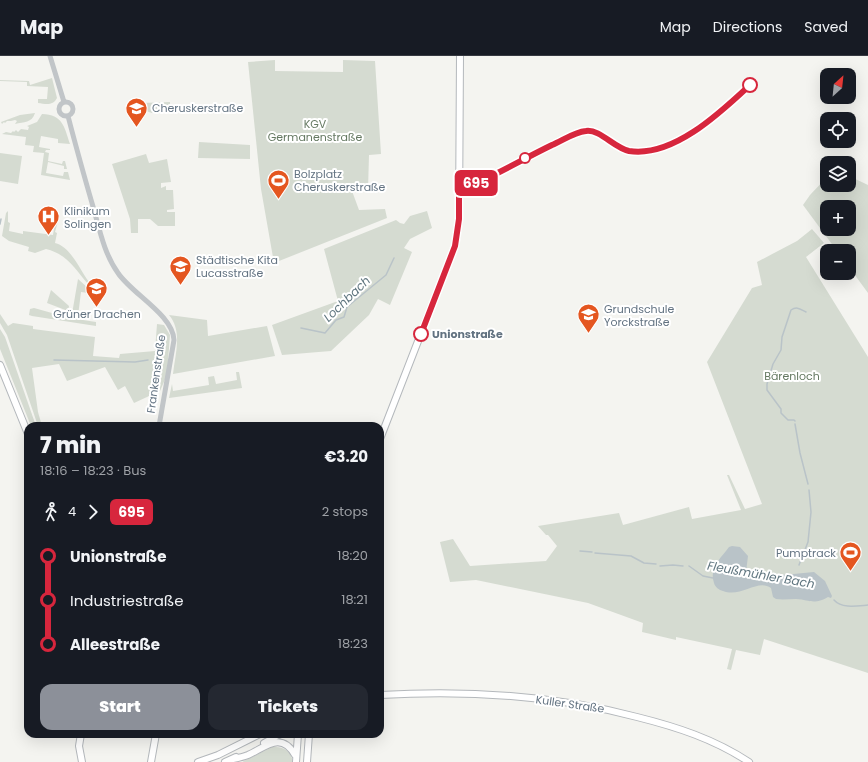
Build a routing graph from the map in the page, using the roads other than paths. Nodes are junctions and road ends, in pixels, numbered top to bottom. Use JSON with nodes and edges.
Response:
{"nodes":[{"id":1,"x":50,"y":56,"type":"edge"},
{"id":2,"x":460,"y":56,"type":"edge"},
{"id":3,"x":64,"y":102,"type":"junction"},
{"id":4,"x":68,"y":116,"type":"junction"},
{"id":5,"x":0,"y":365,"type":"edge"},
{"id":6,"x":160,"y":422,"type":"edge"},
{"id":7,"x":24,"y":424,"type":"edge"},
{"id":8,"x":384,"y":429,"type":"edge"},
{"id":9,"x":384,"y":695,"type":"edge"},
{"id":10,"x":80,"y":738,"type":"edge"},
{"id":11,"x":155,"y":738,"type":"edge"},
{"id":12,"x":252,"y":738,"type":"edge"},
{"id":13,"x":272,"y":738,"type":"edge"},
{"id":14,"x":297,"y":738,"type":"edge"},
{"id":15,"x":309,"y":738,"type":"edge"},
{"id":16,"x":295,"y":755,"type":"junction"},
{"id":17,"x":233,"y":759,"type":"junction"},
{"id":18,"x":82,"y":762,"type":"edge"},
{"id":19,"x":151,"y":762,"type":"edge"},
{"id":20,"x":198,"y":762,"type":"edge"},
{"id":21,"x":225,"y":762,"type":"edge"},
{"id":22,"x":296,"y":762,"type":"edge"},
{"id":23,"x":307,"y":762,"type":"edge"},
{"id":24,"x":749,"y":762,"type":"edge"}],
"edges":[{"from":1,"to":3,"type":"street"},
{"from":2,"to":8,"type":"main road"},
{"from":3,"to":4,"type":"street"},
{"from":3,"to":4,"type":"street"},
{"from":4,"to":6,"type":"street","name":"Frankenstraße"},
{"from":5,"to":7,"type":"main road"},
{"from":9,"to":24,"type":"main road","name":"Kuller Straße"},
{"from":10,"to":18,"type":"main road"},
{"from":11,"to":19,"type":"main road"},
{"from":12,"to":20,"type":"main road"},
{"from":13,"to":17,"type":"main road"},
{"from":14,"to":16,"type":"main road"},
{"from":15,"to":23,"type":"main road"},
{"from":16,"to":17,"type":"main road"},
{"from":16,"to":22,"type":"main road"},
{"from":17,"to":21,"type":"main road"}]}
